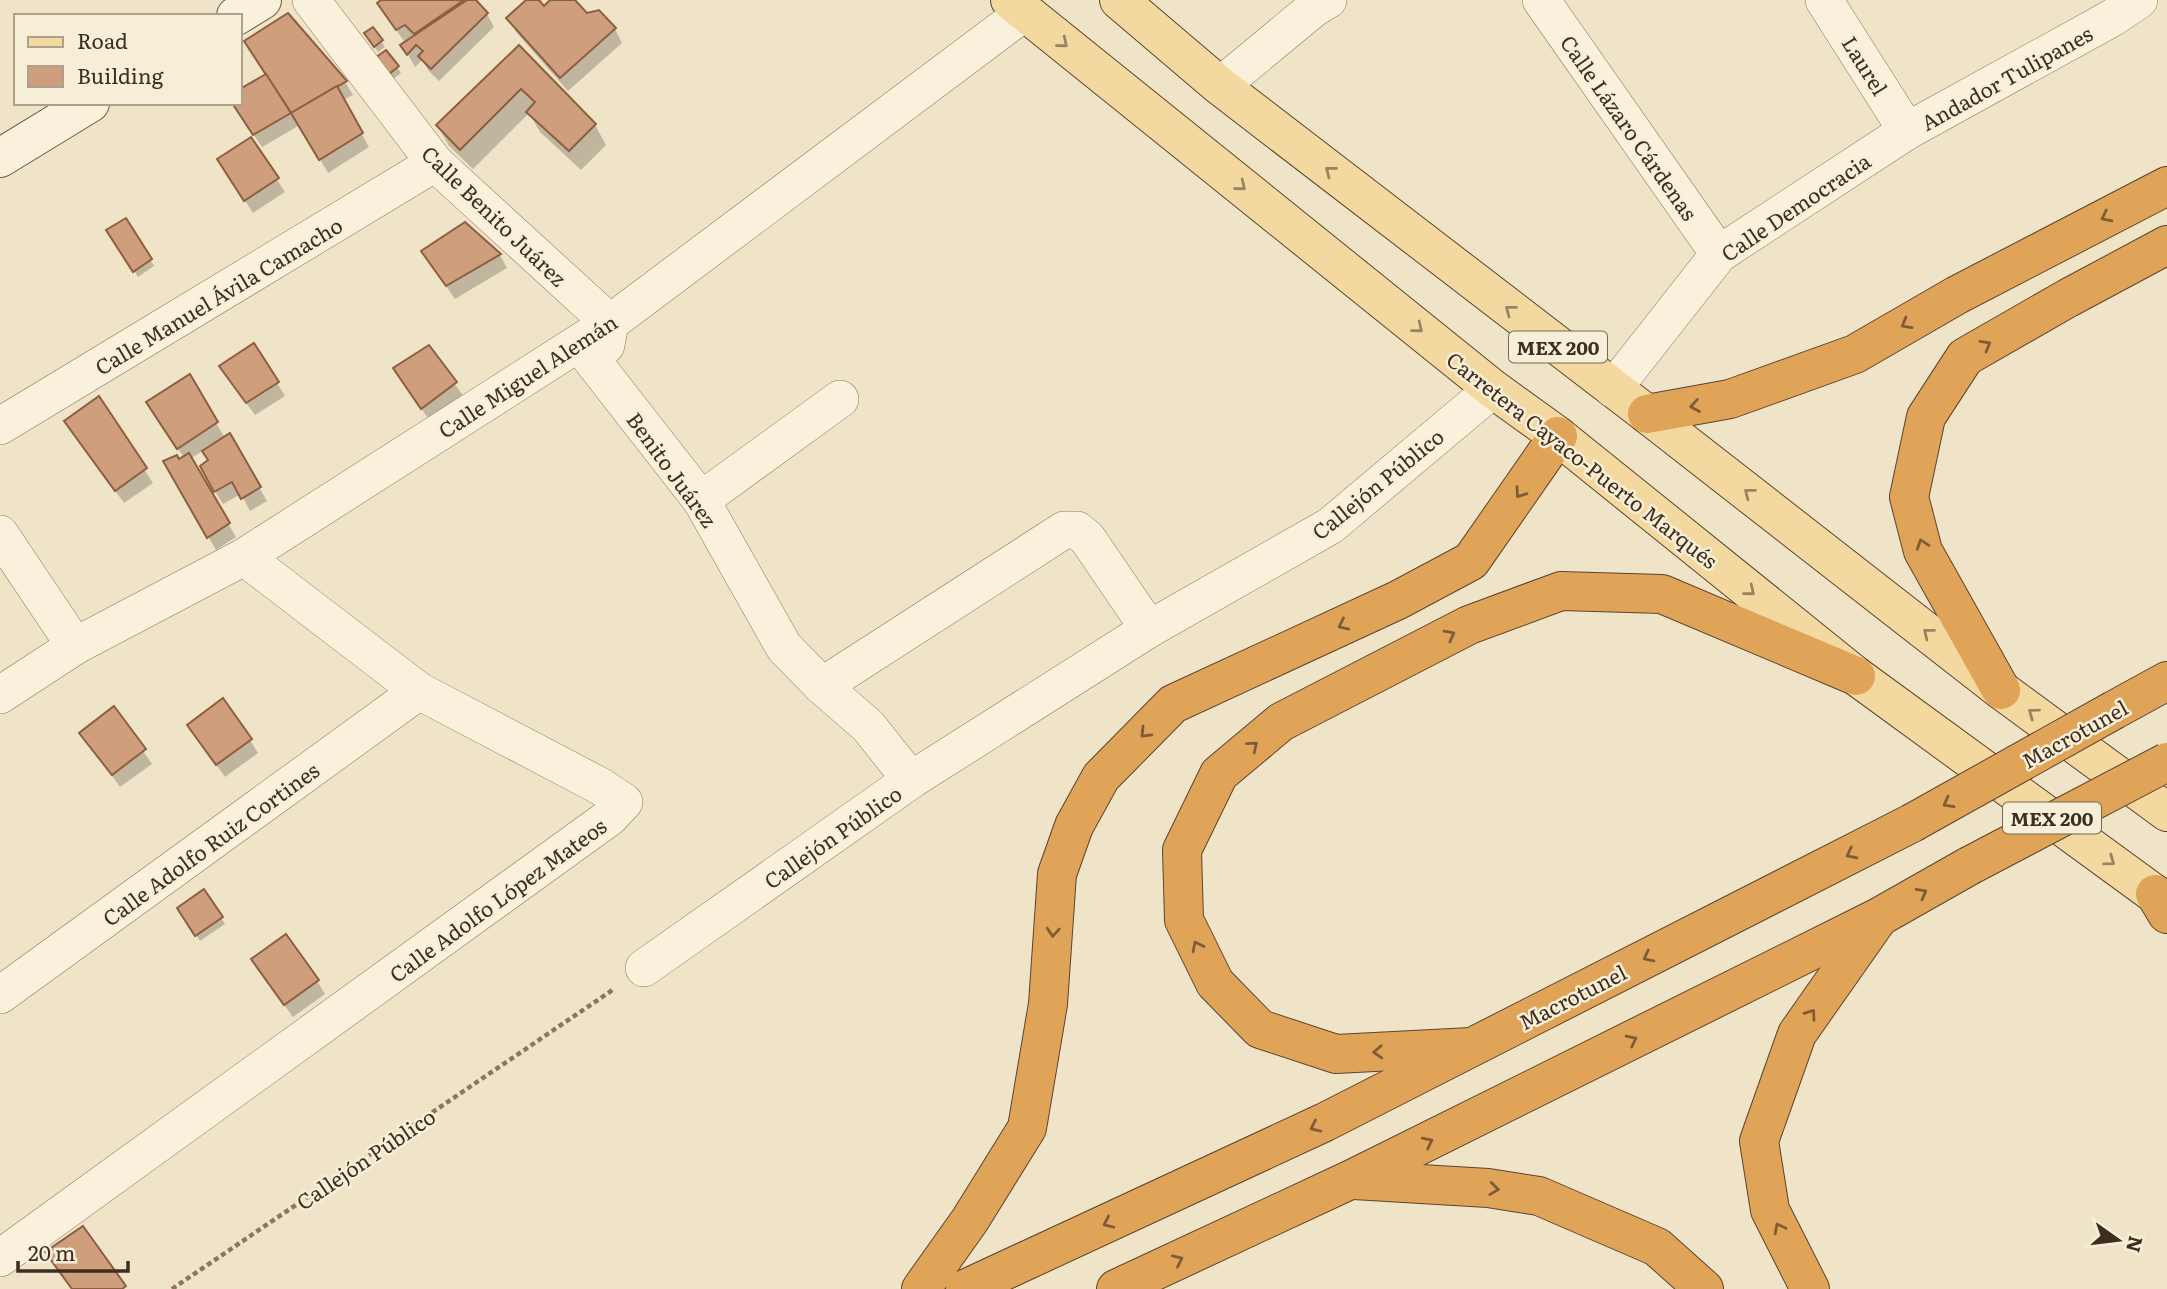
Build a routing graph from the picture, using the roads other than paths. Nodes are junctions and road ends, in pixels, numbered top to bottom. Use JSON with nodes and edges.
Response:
{"nodes":[{"id":1,"x":262,"y":0,"type":"edge"},
{"id":2,"x":311,"y":0,"type":"edge"},
{"id":3,"x":1119,"y":0,"type":"edge"},
{"id":4,"x":1541,"y":0,"type":"edge"},
{"id":5,"x":1824,"y":0,"type":"edge"},
{"id":6,"x":1316,"y":3,"type":"edge"},
{"id":7,"x":1018,"y":6,"type":"edge"},
{"id":8,"x":2118,"y":6,"type":"edge"},
{"id":9,"x":239,"y":14,"type":"edge"},
{"id":10,"x":1220,"y":86,"type":"junction"},
{"id":11,"x":87,"y":105,"type":"edge"},
{"id":12,"x":1907,"y":131,"type":"junction"},
{"id":13,"x":0,"y":158,"type":"edge"},
{"id":14,"x":435,"y":163,"type":"junction"},
{"id":15,"x":2167,"y":186,"type":"edge"},
{"id":16,"x":2167,"y":245,"type":"edge"},
{"id":17,"x":1719,"y":254,"type":"junction"},
{"id":18,"x":610,"y":323,"type":"junction"},
{"id":19,"x":1493,"y":389,"type":"junction"},
{"id":20,"x":1613,"y":389,"type":"junction"},
{"id":21,"x":839,"y":398,"type":"dead end"},
{"id":22,"x":1647,"y":414,"type":"junction"},
{"id":23,"x":0,"y":426,"type":"edge"},
{"id":24,"x":1558,"y":436,"type":"junction"},
{"id":25,"x":701,"y":500,"type":"junction"},
{"id":26,"x":0,"y":534,"type":"edge"},
{"id":27,"x":244,"y":557,"type":"junction"},
{"id":28,"x":1149,"y":629,"type":"junction"},
{"id":29,"x":75,"y":646,"type":"junction"},
{"id":30,"x":1856,"y":676,"type":"junction"},
{"id":31,"x":2167,"y":681,"type":"edge"},
{"id":32,"x":822,"y":686,"type":"junction"},
{"id":33,"x":2001,"y":690,"type":"junction"},
{"id":34,"x":419,"y":691,"type":"junction"},
{"id":35,"x":0,"y":695,"type":"edge"},
{"id":36,"x":2167,"y":762,"type":"edge"},
{"id":37,"x":911,"y":780,"type":"junction"},
{"id":38,"x":2167,"y":812,"type":"edge"},
{"id":39,"x":2163,"y":904,"type":"edge"},
{"id":40,"x":1879,"y":917,"type":"junction"},
{"id":41,"x":644,"y":968,"type":"road end"},
{"id":42,"x":0,"y":995,"type":"edge"},
{"id":43,"x":1471,"y":1048,"type":"junction"},
{"id":44,"x":1352,"y":1180,"type":"junction"},
{"id":45,"x":0,"y":1258,"type":"edge"},
{"id":46,"x":920,"y":1289,"type":"edge"},
{"id":47,"x":965,"y":1289,"type":"edge"},
{"id":48,"x":1116,"y":1289,"type":"edge"},
{"id":49,"x":1704,"y":1289,"type":"edge"},
{"id":50,"x":1810,"y":1289,"type":"edge"}],
"edges":[{"from":1,"to":9,"type":"street"},
{"from":2,"to":14,"type":"street","name":"Calle Benito Juárez"},
{"from":3,"to":10,"type":"main road","number":"MEX 200"},
{"from":4,"to":17,"type":"street","name":"Calle Lázaro Cárdenas"},
{"from":5,"to":12,"type":"street","name":"Laurel"},
{"from":6,"to":10,"type":"street"},
{"from":7,"to":18,"type":"street","name":"Calle Miguel Alemán"},
{"from":7,"to":19,"type":"main road","name":"Carretera Cayaco-Puerto Marqués","number":"MEX 200","one_way":true},
{"from":8,"to":12,"type":"street","name":"Andador Tulipanes"},
{"from":20,"to":10,"type":"main road","number":"MEX 200","one_way":true},
{"from":11,"to":13,"type":"street"},
{"from":12,"to":17,"type":"street","name":"Calle Democracia"},
{"from":14,"to":18,"type":"street","name":"Calle Benito Juárez"},
{"from":14,"to":23,"type":"street","name":"Calle Manuel Ávila Camacho"},
{"from":15,"to":22,"type":"highway","one_way":true},
{"from":33,"to":16,"type":"highway","one_way":true},
{"from":17,"to":20,"type":"street","name":"Calle Democracia"},
{"from":18,"to":25,"type":"street","name":"Benito Juárez"},
{"from":18,"to":27,"type":"street","name":"Calle Miguel Alemán"},
{"from":19,"to":24,"type":"main road","name":"Carretera Cayaco-Puerto Marqués","number":"MEX 200"},
{"from":19,"to":28,"type":"street","name":"Callejón Público"},
{"from":20,"to":22,"type":"main road","number":"MEX 200"},
{"from":21,"to":25,"type":"street"},
{"from":33,"to":22,"type":"main road","number":"MEX 200","one_way":true},
{"from":24,"to":30,"type":"main road","name":"Carretera Cayaco-Puerto Marqués","number":"MEX 200","one_way":true},
{"from":24,"to":46,"type":"highway","one_way":true},
{"from":25,"to":32,"type":"street","name":"Benito Juárez"},
{"from":26,"to":29,"type":"street"},
{"from":27,"to":29,"type":"street","name":"Calle Miguel Alemán"},
{"from":27,"to":34,"type":"street","name":"Calle Adolfo López Mateos"},
{"from":28,"to":32,"type":"street"},
{"from":28,"to":37,"type":"street","name":"Callejón Público"},
{"from":29,"to":35,"type":"street","name":"Calle Miguel Alemán"},
{"from":30,"to":39,"type":"main road","name":"Carretera Cayaco-Puerto Marqués","number":"MEX 200","one_way":true},
{"from":43,"to":30,"type":"highway","one_way":true},
{"from":31,"to":43,"type":"highway","name":"Macrotunel","one_way":true,"bridge":true},
{"from":32,"to":37,"type":"street","name":"Benito Juárez"},
{"from":38,"to":33,"type":"main road","number":"MEX 200","one_way":true},
{"from":34,"to":42,"type":"street","name":"Calle Adolfo Ruiz Cortines"},
{"from":34,"to":45,"type":"street","name":"Calle Adolfo López Mateos"},
{"from":40,"to":36,"type":"highway","one_way":true,"bridge":true},
{"from":37,"to":41,"type":"street","name":"Callejón Público"},
{"from":44,"to":40,"type":"highway","one_way":true},
{"from":50,"to":40,"type":"highway","one_way":true},
{"from":43,"to":47,"type":"highway","name":"Macrotunel","one_way":true},
{"from":48,"to":44,"type":"highway","one_way":true},
{"from":44,"to":49,"type":"highway","one_way":true}]}
